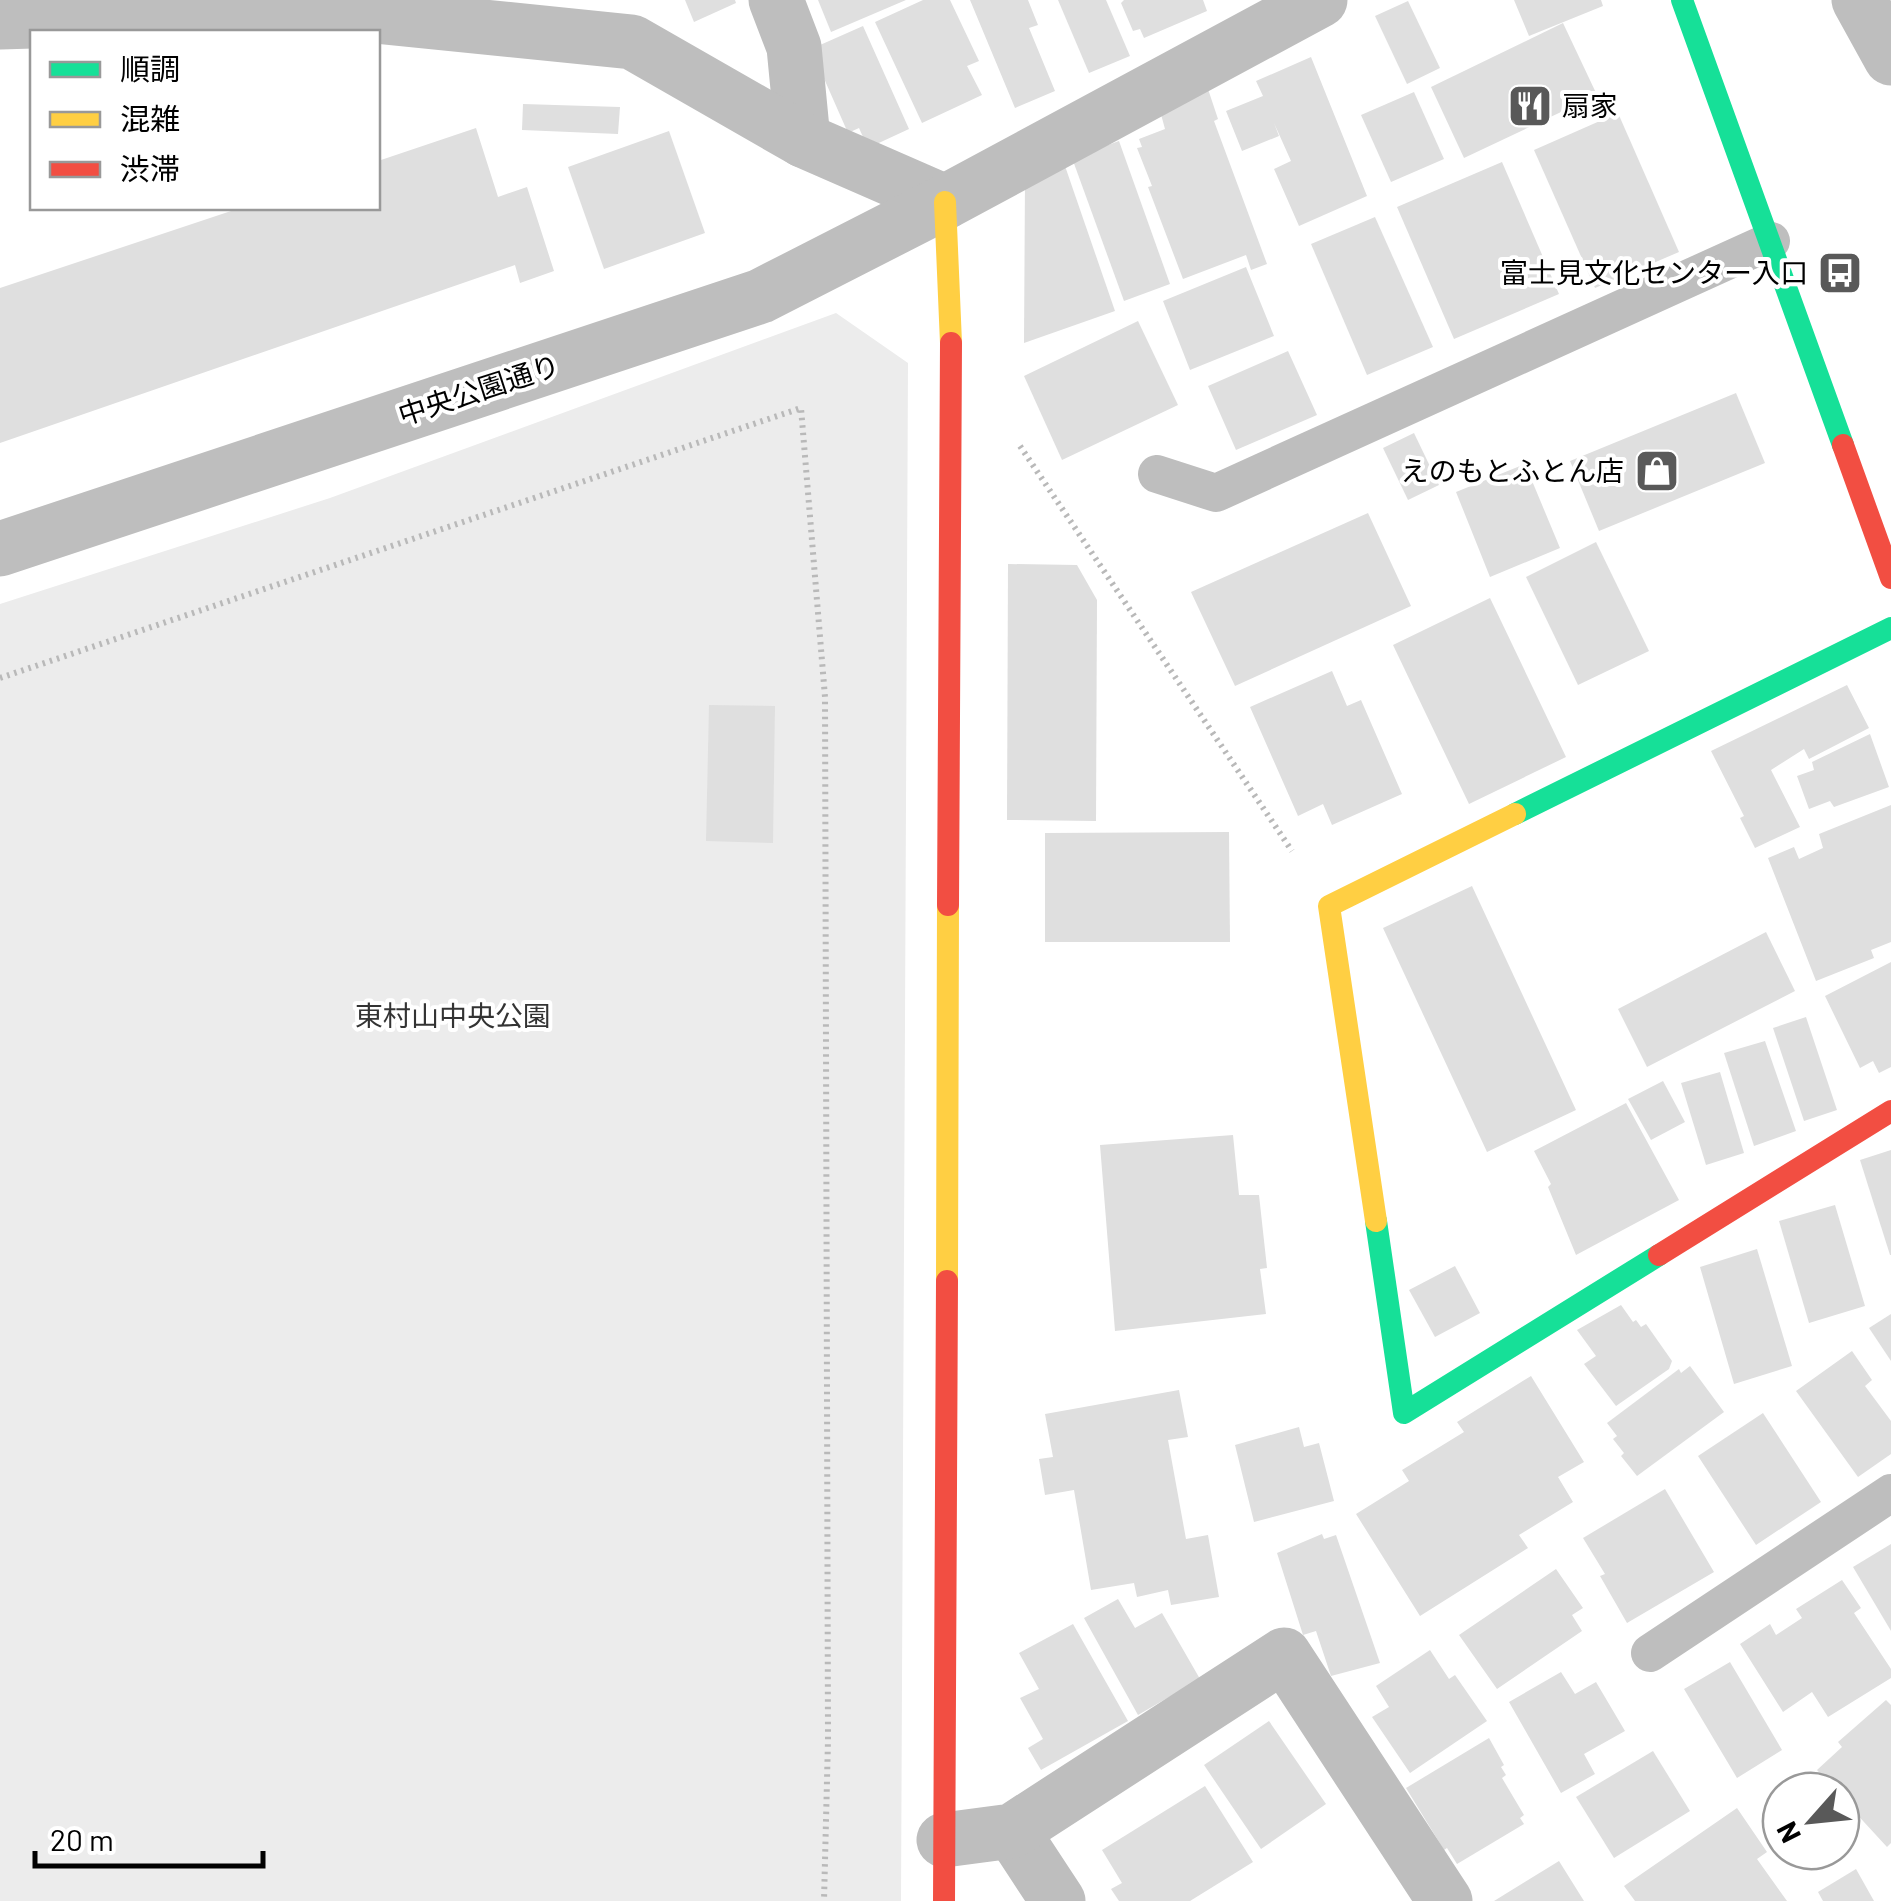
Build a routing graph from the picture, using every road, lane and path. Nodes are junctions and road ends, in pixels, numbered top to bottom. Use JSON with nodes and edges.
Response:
{"nodes":[{"id":1,"x":776,"y":0,"type":"edge"},
{"id":2,"x":1320,"y":0,"type":"edge"},
{"id":3,"x":1682,"y":0,"type":"edge"},
{"id":4,"x":1858,"y":0,"type":"edge"},
{"id":5,"x":333,"y":6,"type":"edge"},
{"id":6,"x":0,"y":22,"type":"edge"},
{"id":7,"x":1891,"y":58,"type":"edge"},
{"id":8,"x":803,"y":140,"type":"junction"},
{"id":9,"x":945,"y":202,"type":"junction"},
{"id":10,"x":1771,"y":241,"type":"junction"},
{"id":11,"x":1018,"y":443,"type":"dead end"},
{"id":12,"x":1156,"y":474,"type":"dead end"},
{"id":13,"x":0,"y":549,"type":"edge"},
{"id":14,"x":1891,"y":578,"type":"edge"},
{"id":15,"x":1891,"y":628,"type":"edge"},
{"id":16,"x":0,"y":678,"type":"edge"},
{"id":17,"x":1329,"y":906,"type":"junction"},
{"id":18,"x":1891,"y":1111,"type":"edge"},
{"id":19,"x":1891,"y":1493,"type":"edge"},
{"id":20,"x":1650,"y":1653,"type":"dead end"},
{"id":21,"x":1012,"y":1831,"type":"junction"},
{"id":22,"x":944,"y":1840,"type":"junction"},
{"id":23,"x":824,"y":1901,"type":"edge"},
{"id":24,"x":944,"y":1901,"type":"edge"},
{"id":25,"x":1058,"y":1901,"type":"edge"},
{"id":26,"x":1445,"y":1901,"type":"edge"}],
"edges":[{"from":1,"to":8,"type":"street"},
{"from":2,"to":9,"type":"street","name":"中央公園通り"},
{"from":3,"to":10,"type":"street"},
{"from":4,"to":7,"type":"street"},
{"from":5,"to":6,"type":"street"},
{"from":5,"to":8,"type":"street"},
{"from":8,"to":9,"type":"street"},
{"from":9,"to":13,"type":"street","name":"中央公園通り"},
{"from":9,"to":22,"type":"street"},
{"from":10,"to":12,"type":"lane"},
{"from":10,"to":14,"type":"street"},
{"from":11,"to":17,"type":"path"},
{"from":15,"to":17,"type":"street"},
{"from":16,"to":23,"type":"path"},
{"from":17,"to":18,"type":"street"},
{"from":19,"to":20,"type":"lane"},
{"from":21,"to":22,"type":"street"},
{"from":21,"to":25,"type":"street"},
{"from":21,"to":26,"type":"street"},
{"from":22,"to":24,"type":"street"}]}
